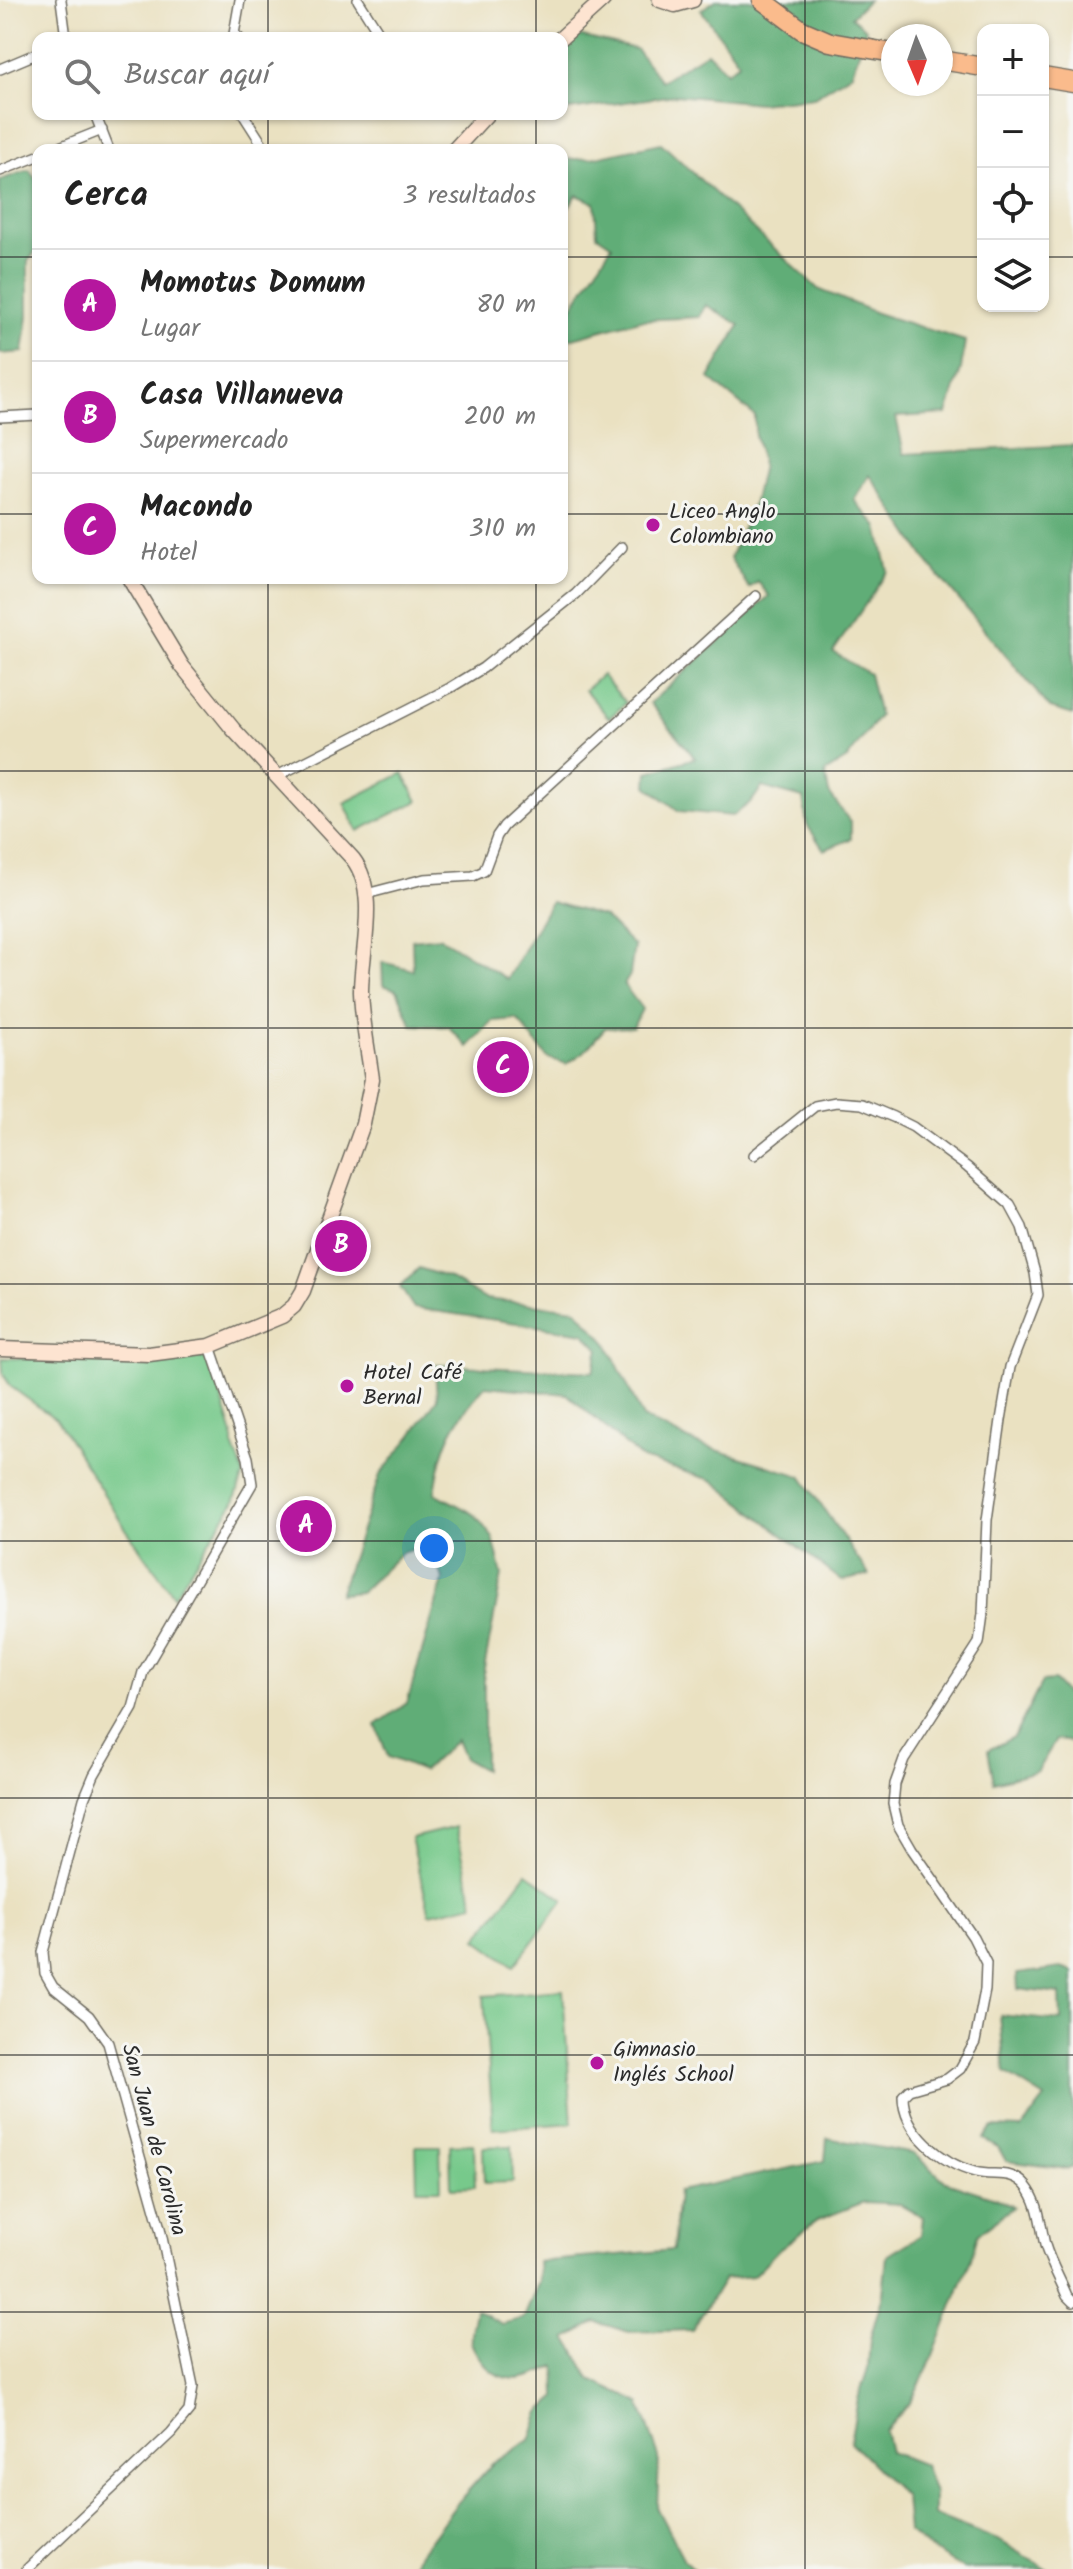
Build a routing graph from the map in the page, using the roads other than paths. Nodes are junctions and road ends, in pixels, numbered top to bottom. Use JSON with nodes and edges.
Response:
{"nodes":[{"id":1,"x":61,"y":0,"type":"edge"},
{"id":2,"x":240,"y":0,"type":"edge"},
{"id":3,"x":358,"y":0,"type":"edge"},
{"id":4,"x":603,"y":0,"type":"edge"},
{"id":5,"x":660,"y":0,"type":"edge"},
{"id":6,"x":693,"y":0,"type":"edge"},
{"id":7,"x":762,"y":0,"type":"edge"},
{"id":8,"x":65,"y":32,"type":"edge"},
{"id":9,"x":234,"y":32,"type":"edge"},
{"id":10,"x":378,"y":32,"type":"edge"},
{"id":11,"x":568,"y":32,"type":"edge"},
{"id":12,"x":881,"y":51,"type":"edge"},
{"id":13,"x":32,"y":56,"type":"edge"},
{"id":14,"x":953,"y":62,"type":"edge"},
{"id":15,"x":977,"y":66,"type":"edge"},
{"id":16,"x":0,"y":69,"type":"edge"},
{"id":17,"x":1049,"y":78,"type":"edge"},
{"id":18,"x":1073,"y":82,"type":"edge"},
{"id":19,"x":98,"y":120,"type":"edge"},
{"id":20,"x":247,"y":120,"type":"edge"},
{"id":21,"x":482,"y":120,"type":"edge"},
{"id":22,"x":102,"y":130,"type":"junction"},
{"id":23,"x":67,"y":144,"type":"edge"},
{"id":24,"x":107,"y":144,"type":"edge"},
{"id":25,"x":262,"y":144,"type":"edge"},
{"id":26,"x":460,"y":144,"type":"edge"},
{"id":27,"x":32,"y":158,"type":"edge"},
{"id":28,"x":0,"y":171,"type":"edge"},
{"id":29,"x":32,"y":415,"type":"edge"},
{"id":30,"x":0,"y":417,"type":"edge"},
{"id":31,"x":622,"y":547,"type":"dead end"},
{"id":32,"x":133,"y":584,"type":"edge"},
{"id":33,"x":756,"y":596,"type":"dead end"},
{"id":34,"x":275,"y":777,"type":"junction"},
{"id":35,"x":366,"y":894,"type":"junction"},
{"id":36,"x":754,"y":1155,"type":"dead end"},
{"id":37,"x":210,"y":1346,"type":"junction"},
{"id":38,"x":0,"y":1349,"type":"edge"},
{"id":39,"x":1073,"y":2302,"type":"edge"},
{"id":40,"x":27,"y":2569,"type":"edge"}],
"edges":[{"from":1,"to":8,"type":"street"},
{"from":2,"to":9,"type":"street"},
{"from":3,"to":10,"type":"street"},
{"from":4,"to":11,"type":"street"},
{"from":5,"to":6,"type":"street"},
{"from":7,"to":12,"type":"highway"},
{"from":13,"to":16,"type":"street"},
{"from":14,"to":15,"type":"highway"},
{"from":17,"to":18,"type":"highway"},
{"from":19,"to":22,"type":"street"},
{"from":20,"to":25,"type":"street"},
{"from":21,"to":26,"type":"street"},
{"from":22,"to":23,"type":"street"},
{"from":22,"to":24,"type":"street"},
{"from":27,"to":28,"type":"street"},
{"from":29,"to":30,"type":"street"},
{"from":31,"to":34,"type":"street"},
{"from":32,"to":34,"type":"street"},
{"from":33,"to":35,"type":"street"},
{"from":34,"to":35,"type":"street"},
{"from":35,"to":37,"type":"street"},
{"from":36,"to":39,"type":"street"},
{"from":37,"to":38,"type":"street"},
{"from":37,"to":40,"type":"street","name":"San Juan de Carolina"}]}
